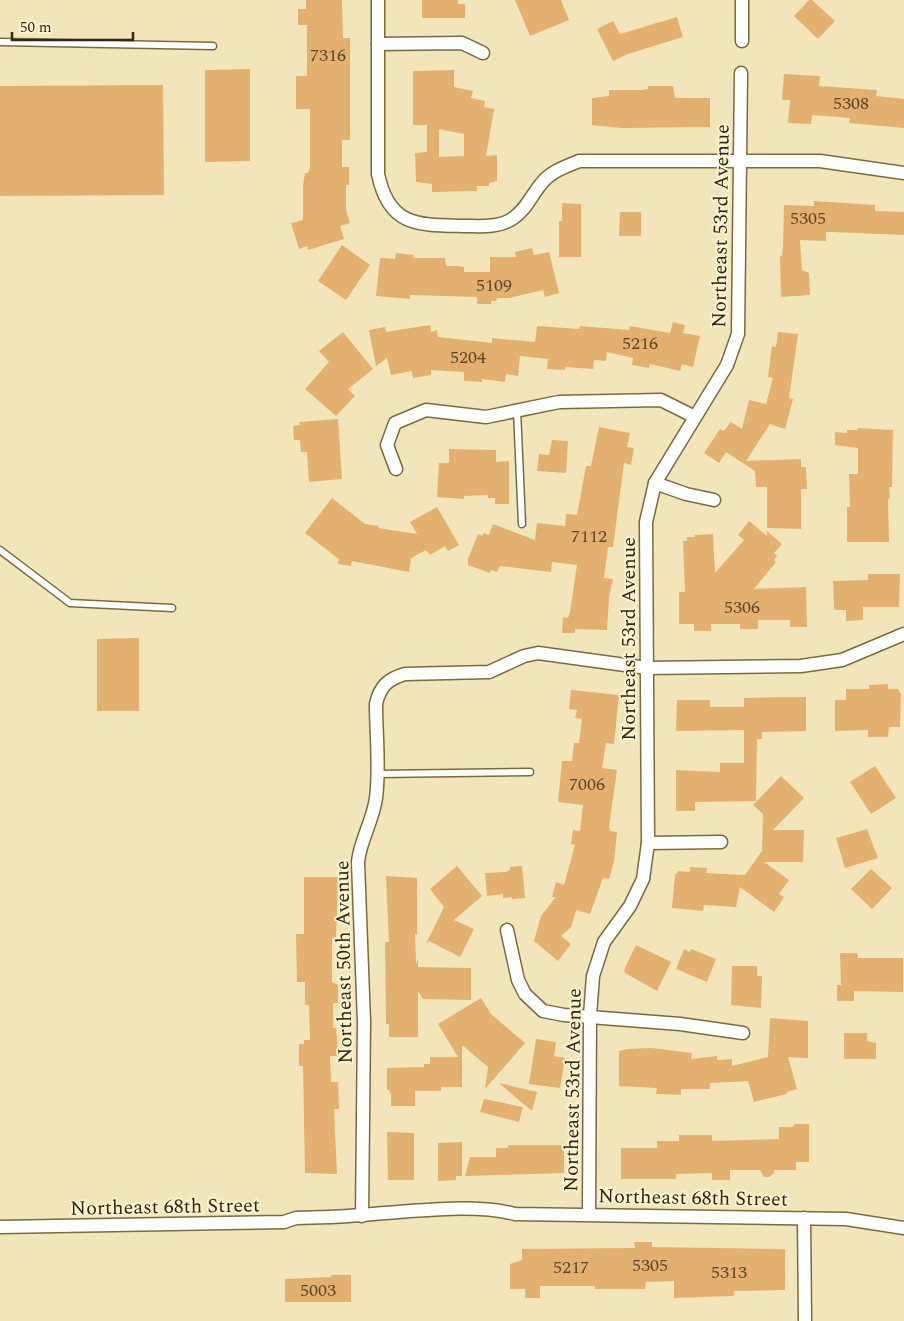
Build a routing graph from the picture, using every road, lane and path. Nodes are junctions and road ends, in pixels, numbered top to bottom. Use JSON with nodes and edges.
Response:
{"nodes":[{"id":1,"x":378,"y":0,"type":"edge"},
{"id":2,"x":742,"y":0,"type":"edge"},
{"id":3,"x":742,"y":40,"type":"dead end"},
{"id":4,"x":0,"y":42,"type":"edge"},
{"id":5,"x":378,"y":44,"type":"junction"},
{"id":6,"x":213,"y":46,"type":"dead end"},
{"id":7,"x":483,"y":53,"type":"dead end"},
{"id":8,"x":741,"y":73,"type":"dead end"},
{"id":9,"x":742,"y":160,"type":"junction"},
{"id":10,"x":904,"y":173,"type":"edge"},
{"id":11,"x":517,"y":410,"type":"junction"},
{"id":12,"x":695,"y":417,"type":"junction"},
{"id":13,"x":396,"y":468,"type":"dead end"},
{"id":14,"x":655,"y":483,"type":"junction"},
{"id":15,"x":714,"y":500,"type":"dead end"},
{"id":16,"x":522,"y":524,"type":"dead end"},
{"id":17,"x":0,"y":550,"type":"edge"},
{"id":18,"x":172,"y":608,"type":"dead end"},
{"id":19,"x":904,"y":634,"type":"edge"},
{"id":20,"x":647,"y":668,"type":"junction"},
{"id":21,"x":530,"y":772,"type":"dead end"},
{"id":22,"x":376,"y":774,"type":"junction"},
{"id":23,"x":721,"y":842,"type":"dead end"},
{"id":24,"x":648,"y":843,"type":"junction"},
{"id":25,"x":507,"y":930,"type":"dead end"},
{"id":26,"x":590,"y":1016,"type":"junction"},
{"id":27,"x":743,"y":1033,"type":"dead end"},
{"id":28,"x":589,"y":1214,"type":"junction"},
{"id":29,"x":362,"y":1216,"type":"junction"},
{"id":30,"x":804,"y":1218,"type":"junction"},
{"id":31,"x":0,"y":1228,"type":"edge"},
{"id":32,"x":904,"y":1228,"type":"edge"},
{"id":33,"x":805,"y":1321,"type":"edge"}],
"edges":[{"from":1,"to":5,"type":"street"},
{"from":2,"to":3,"type":"street"},
{"from":4,"to":6,"type":"lane"},
{"from":5,"to":7,"type":"street"},
{"from":5,"to":9,"type":"street"},
{"from":8,"to":9,"type":"street","name":"Northeast 53rd Avenue"},
{"from":9,"to":10,"type":"street"},
{"from":9,"to":12,"type":"street","name":"Northeast 53rd Avenue"},
{"from":11,"to":12,"type":"street"},
{"from":11,"to":13,"type":"street"},
{"from":11,"to":16,"type":"lane"},
{"from":12,"to":14,"type":"street","name":"Northeast 53rd Avenue"},
{"from":14,"to":15,"type":"street"},
{"from":14,"to":20,"type":"street","name":"Northeast 53rd Avenue"},
{"from":17,"to":18,"type":"lane"},
{"from":19,"to":20,"type":"street"},
{"from":20,"to":22,"type":"street","name":"Northeast 50th Avenue"},
{"from":20,"to":24,"type":"street","name":"Northeast 53rd Avenue"},
{"from":21,"to":22,"type":"lane"},
{"from":22,"to":29,"type":"street","name":"Northeast 50th Avenue"},
{"from":23,"to":24,"type":"street"},
{"from":24,"to":26,"type":"street","name":"Northeast 53rd Avenue"},
{"from":25,"to":26,"type":"street"},
{"from":26,"to":27,"type":"street"},
{"from":26,"to":28,"type":"street","name":"Northeast 53rd Avenue"},
{"from":28,"to":29,"type":"street","name":"Northeast 68th Street"},
{"from":28,"to":30,"type":"street","name":"Northeast 68th Street"},
{"from":29,"to":31,"type":"street","name":"Northeast 68th Street"},
{"from":30,"to":32,"type":"street","name":"Northeast 68th Street"},
{"from":30,"to":33,"type":"street"}]}
